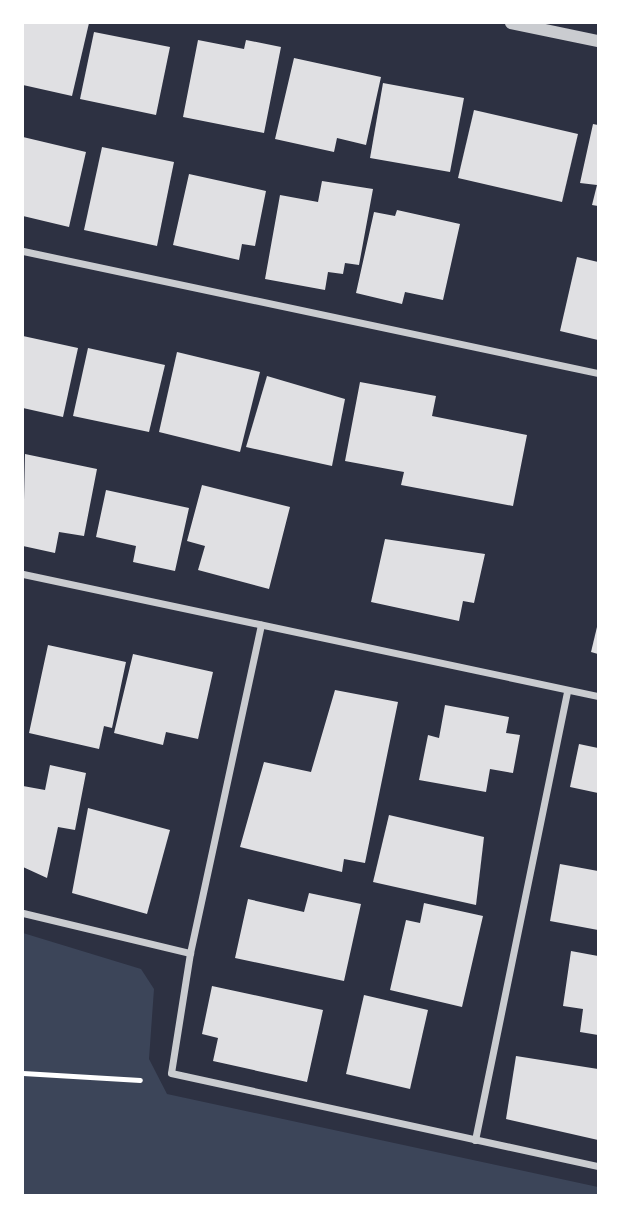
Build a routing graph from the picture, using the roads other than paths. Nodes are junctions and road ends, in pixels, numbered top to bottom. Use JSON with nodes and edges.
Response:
{"nodes":[{"id":1,"x":511,"y":23,"type":"edge"},
{"id":2,"x":598,"y":41,"type":"edge"},
{"id":3,"x":23,"y":251,"type":"edge"},
{"id":4,"x":598,"y":373,"type":"edge"},
{"id":5,"x":23,"y":574,"type":"edge"},
{"id":6,"x":261,"y":625,"type":"junction"},
{"id":7,"x":567,"y":690,"type":"junction"},
{"id":8,"x":598,"y":696,"type":"edge"},
{"id":9,"x":23,"y":913,"type":"edge"},
{"id":10,"x":190,"y":953,"type":"junction"},
{"id":11,"x":475,"y":1140,"type":"junction"},
{"id":12,"x":598,"y":1166,"type":"edge"}],
"edges":[{"from":1,"to":2,"type":"street"},
{"from":3,"to":4,"type":"street"},
{"from":5,"to":6,"type":"street"},
{"from":6,"to":7,"type":"street"},
{"from":6,"to":10,"type":"street"},
{"from":7,"to":8,"type":"street"},
{"from":7,"to":11,"type":"street"},
{"from":9,"to":10,"type":"street"},
{"from":10,"to":11,"type":"street"},
{"from":11,"to":12,"type":"street"}]}
